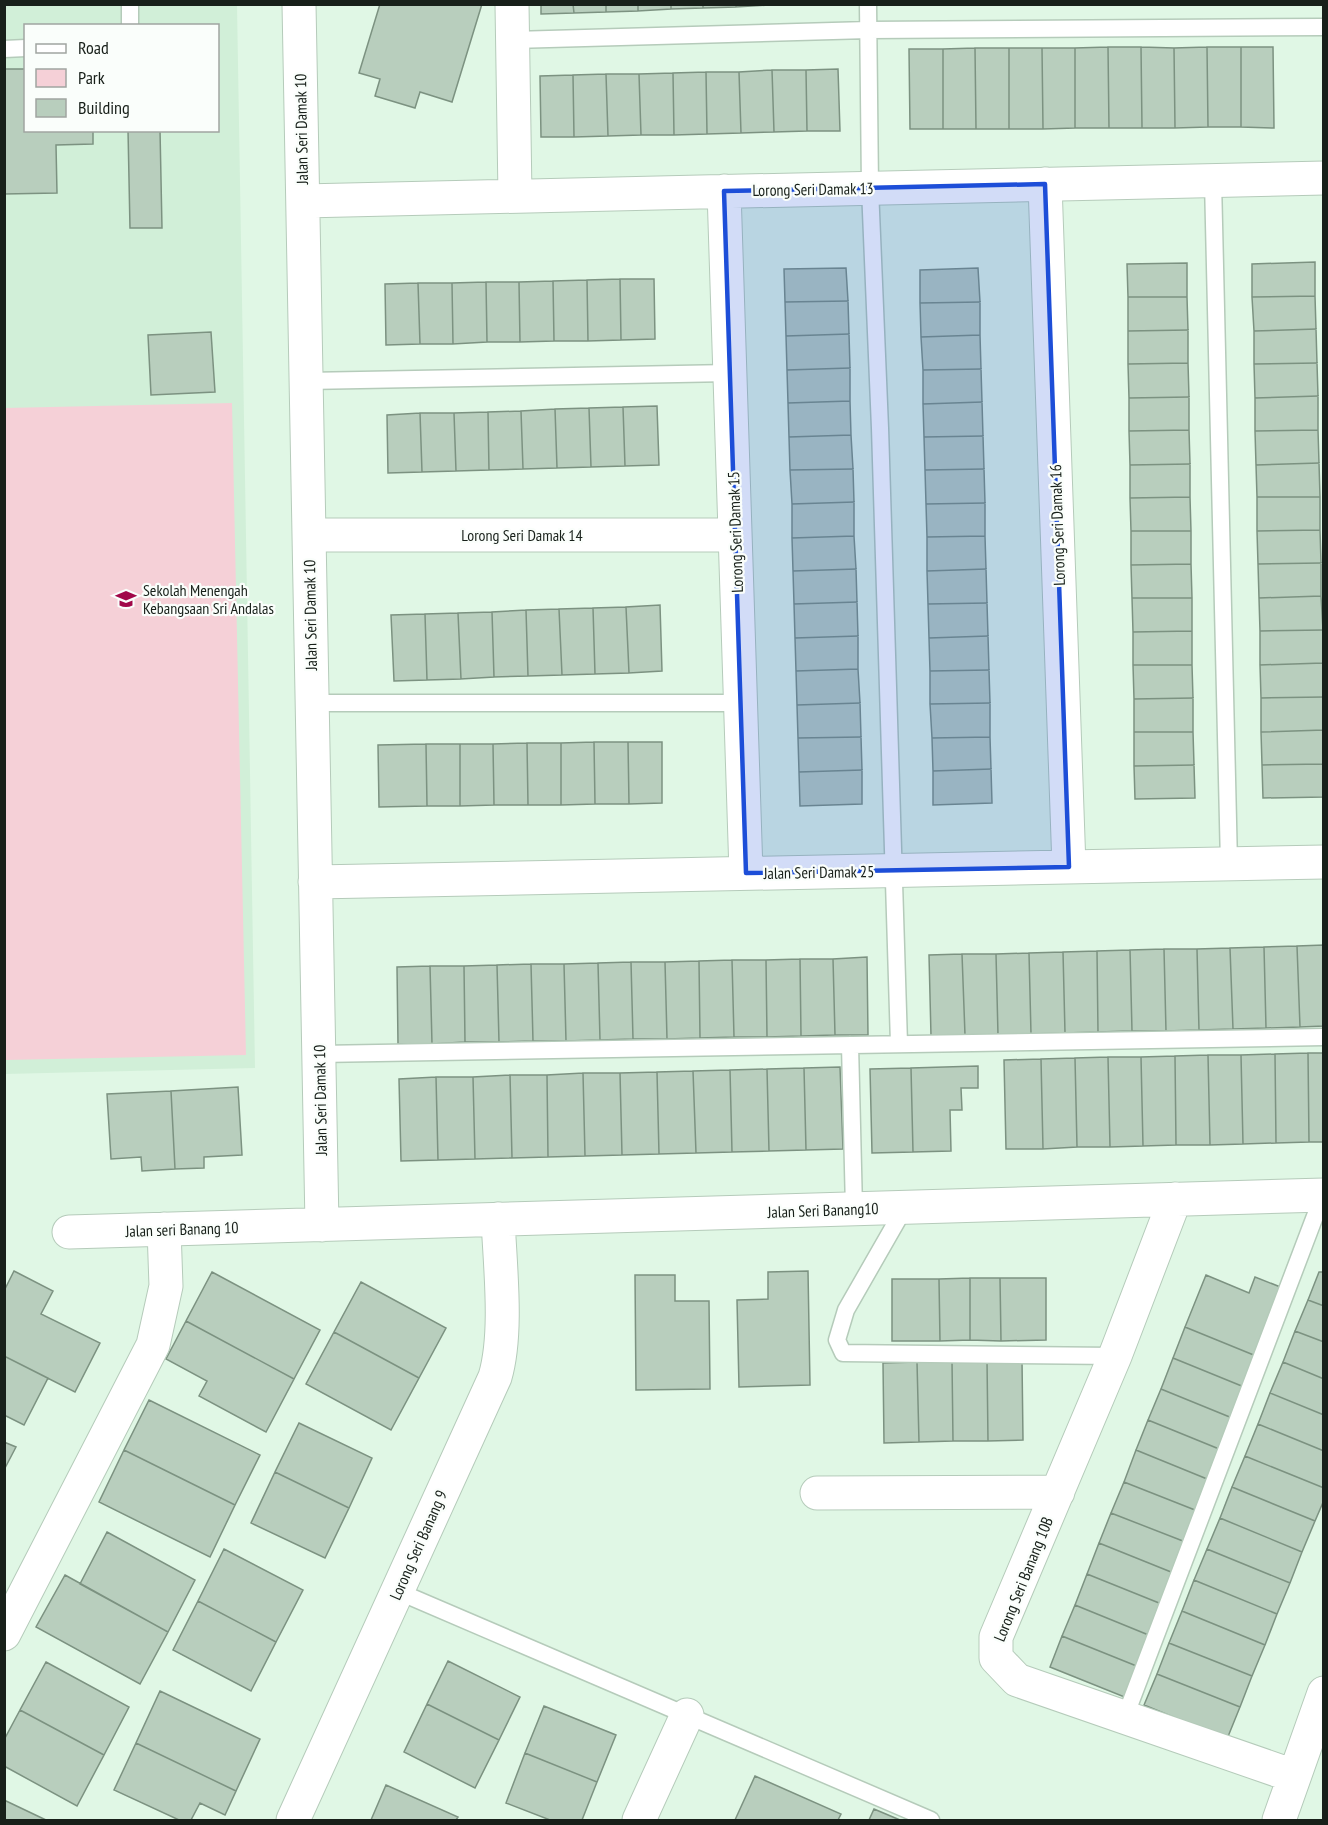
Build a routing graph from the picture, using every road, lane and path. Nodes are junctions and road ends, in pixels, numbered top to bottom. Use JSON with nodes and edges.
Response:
{"nodes":[{"id":1,"x":130,"y":4,"type":"edge"},
{"id":2,"x":299,"y":4,"type":"edge"},
{"id":3,"x":512,"y":4,"type":"edge"},
{"id":4,"x":868,"y":4,"type":"edge"},
{"id":5,"x":130,"y":24,"type":"edge"},
{"id":6,"x":1323,"y":27,"type":"edge"},
{"id":7,"x":868,"y":30,"type":"junction"},
{"id":8,"x":513,"y":40,"type":"junction"},
{"id":9,"x":24,"y":48,"type":"edge"},
{"id":10,"x":4,"y":49,"type":"edge"},
{"id":11,"x":1323,"y":178,"type":"edge"},
{"id":12,"x":1213,"y":181,"type":"junction"},
{"id":13,"x":1045,"y":184,"type":"junction"},
{"id":14,"x":870,"y":188,"type":"junction"},
{"id":15,"x":724,"y":191,"type":"junction"},
{"id":16,"x":515,"y":196,"type":"junction"},
{"id":17,"x":303,"y":201,"type":"junction"},
{"id":18,"x":730,"y":373,"type":"junction"},
{"id":19,"x":306,"y":381,"type":"junction"},
{"id":20,"x":735,"y":534,"type":"junction"},
{"id":21,"x":309,"y":535,"type":"junction"},
{"id":22,"x":312,"y":703,"type":"junction"},
{"id":23,"x":741,"y":703,"type":"junction"},
{"id":24,"x":1323,"y":862,"type":"edge"},
{"id":25,"x":1229,"y":864,"type":"junction"},
{"id":26,"x":1068,"y":867,"type":"junction"},
{"id":27,"x":894,"y":870,"type":"junction"},
{"id":28,"x":746,"y":873,"type":"junction"},
{"id":29,"x":315,"y":882,"type":"junction"},
{"id":30,"x":1323,"y":1036,"type":"edge"},
{"id":31,"x":898,"y":1044,"type":"junction"},
{"id":32,"x":850,"y":1045,"type":"junction"},
{"id":33,"x":319,"y":1054,"type":"junction"},
{"id":34,"x":1323,"y":1195,"type":"edge"},
{"id":35,"x":1175,"y":1199,"type":"junction"},
{"id":36,"x":905,"y":1208,"type":"junction"},
{"id":37,"x":854,"y":1209,"type":"junction"},
{"id":38,"x":498,"y":1219,"type":"junction"},
{"id":39,"x":308,"y":1225,"type":"junction"},
{"id":40,"x":164,"y":1229,"type":"junction"},
{"id":41,"x":69,"y":1232,"type":"dead end"},
{"id":42,"x":1115,"y":1356,"type":"junction"},
{"id":43,"x":1058,"y":1492,"type":"junction"},
{"id":44,"x":817,"y":1493,"type":"dead end"},
{"id":45,"x":397,"y":1591,"type":"junction"},
{"id":46,"x":4,"y":1634,"type":"edge"},
{"id":47,"x":1323,"y":1693,"type":"edge"},
{"id":48,"x":687,"y":1715,"type":"junction"},
{"id":49,"x":1125,"y":1717,"type":"junction"},
{"id":50,"x":1294,"y":1776,"type":"junction"},
{"id":51,"x":292,"y":1821,"type":"edge"},
{"id":52,"x":639,"y":1821,"type":"edge"},
{"id":53,"x":931,"y":1821,"type":"edge"},
{"id":54,"x":1279,"y":1821,"type":"edge"}],
"edges":[{"from":1,"to":5,"type":"lane"},
{"from":2,"to":17,"type":"street","name":"Jalan Seri Damak 10"},
{"from":3,"to":8,"type":"street"},
{"from":4,"to":7,"type":"lane"},
{"from":6,"to":7,"type":"lane"},
{"from":7,"to":8,"type":"lane"},
{"from":7,"to":14,"type":"lane"},
{"from":8,"to":16,"type":"street"},
{"from":9,"to":10,"type":"lane"},
{"from":11,"to":12,"type":"street","name":"Lorong Seri Damak 13"},
{"from":12,"to":13,"type":"street","name":"Lorong Seri Damak 13"},
{"from":12,"to":25,"type":"lane"},
{"from":13,"to":14,"type":"street","name":"Lorong Seri Damak 13"},
{"from":13,"to":26,"type":"street","name":"Lorong Seri Damak 16"},
{"from":14,"to":15,"type":"street","name":"Lorong Seri Damak 13"},
{"from":14,"to":27,"type":"lane"},
{"from":15,"to":16,"type":"street","name":"Lorong Seri Damak 13"},
{"from":15,"to":18,"type":"street","name":"Lorong Seri Damak 15"},
{"from":16,"to":17,"type":"street","name":"Lorong Seri Damak 13"},
{"from":17,"to":19,"type":"street","name":"Jalan Seri Damak 10"},
{"from":18,"to":19,"type":"lane"},
{"from":18,"to":20,"type":"street","name":"Lorong Seri Damak 15"},
{"from":19,"to":21,"type":"street","name":"Jalan Seri Damak 10"},
{"from":20,"to":21,"type":"street","name":"Lorong Seri Damak 14"},
{"from":20,"to":23,"type":"street","name":"Lorong Seri Damak 15"},
{"from":21,"to":22,"type":"street","name":"Jalan Seri Damak 10"},
{"from":22,"to":23,"type":"lane"},
{"from":22,"to":29,"type":"street","name":"Jalan Seri Damak 10"},
{"from":23,"to":28,"type":"street","name":"Lorong Seri Damak 15"},
{"from":24,"to":25,"type":"street","name":"Jalan Seri Damak 25"},
{"from":25,"to":26,"type":"street","name":"Jalan Seri Damak 25"},
{"from":26,"to":27,"type":"street","name":"Jalan Seri Damak 25"},
{"from":27,"to":28,"type":"street","name":"Jalan Seri Damak 25"},
{"from":27,"to":31,"type":"lane"},
{"from":28,"to":29,"type":"street","name":"Jalan Seri Damak 25"},
{"from":29,"to":33,"type":"street","name":"Jalan Seri Damak 10"},
{"from":30,"to":31,"type":"lane"},
{"from":31,"to":32,"type":"lane"},
{"from":32,"to":33,"type":"lane"},
{"from":32,"to":37,"type":"lane"},
{"from":33,"to":39,"type":"street","name":"Jalan Seri Damak 10"},
{"from":34,"to":35,"type":"street","name":"Jalan Seri Banang10"},
{"from":34,"to":49,"type":"lane"},
{"from":35,"to":36,"type":"street","name":"Jalan Seri Banang10"},
{"from":35,"to":42,"type":"street","name":"Lorong Seri Banang 10B"},
{"from":36,"to":37,"type":"street","name":"Jalan Seri Banang10"},
{"from":36,"to":42,"type":"lane"},
{"from":37,"to":38,"type":"street","name":"Jalan Seri Banang10"},
{"from":38,"to":39,"type":"street","name":"Jalan Seri Banang10"},
{"from":38,"to":45,"type":"street","name":"Lorong Seri Banang 9"},
{"from":39,"to":40,"type":"street","name":"Jalan seri Banang 10"},
{"from":40,"to":41,"type":"street","name":"Jalan seri Banang 10"},
{"from":40,"to":46,"type":"street"},
{"from":42,"to":43,"type":"street","name":"Lorong Seri Banang 10B"},
{"from":43,"to":44,"type":"street"},
{"from":43,"to":49,"type":"street","name":"Lorong Seri Banang 10B"},
{"from":45,"to":48,"type":"lane"},
{"from":45,"to":51,"type":"street","name":"Lorong Seri Banang 9"},
{"from":47,"to":50,"type":"street"},
{"from":48,"to":52,"type":"street"},
{"from":48,"to":53,"type":"lane"},
{"from":49,"to":50,"type":"street","name":"Lorong Seri Banang 10B"},
{"from":50,"to":54,"type":"street"}]}
